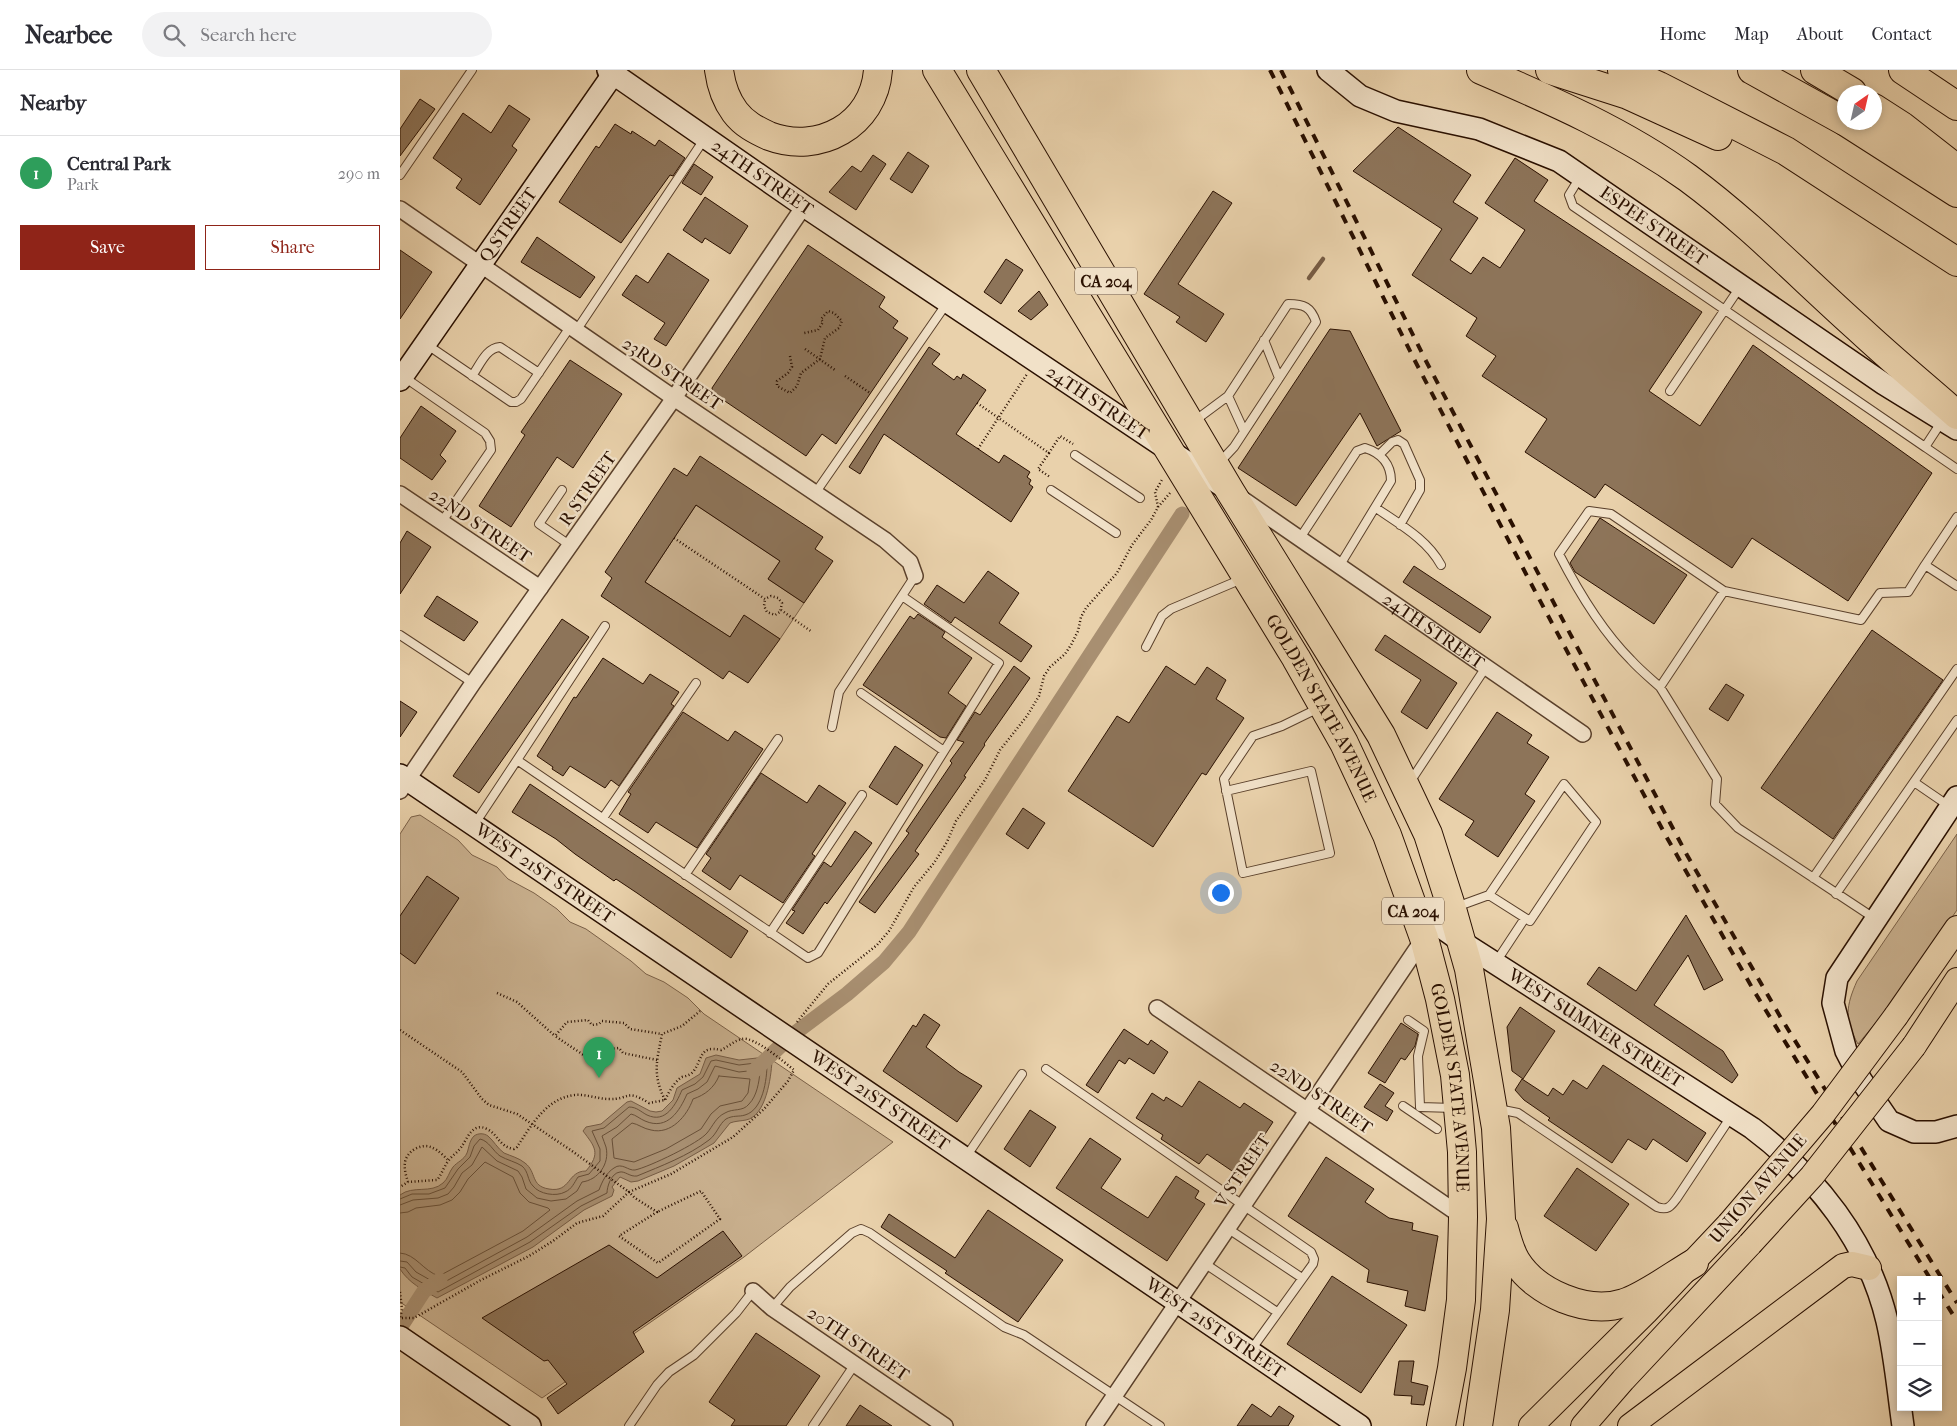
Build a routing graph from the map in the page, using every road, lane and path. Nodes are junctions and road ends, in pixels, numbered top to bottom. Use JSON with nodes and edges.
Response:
{"nodes":[{"id":1,"x":472,"y":70,"type":"edge"},
{"id":2,"x":719,"y":70,"type":"edge"},
{"id":3,"x":878,"y":70,"type":"edge"},
{"id":4,"x":937,"y":70,"type":"edge"},
{"id":5,"x":980,"y":70,"type":"edge"},
{"id":6,"x":1328,"y":70,"type":"edge"},
{"id":7,"x":1481,"y":70,"type":"edge"},
{"id":8,"x":1550,"y":70,"type":"edge"},
{"id":9,"x":1622,"y":70,"type":"edge"},
{"id":10,"x":1752,"y":70,"type":"edge"},
{"id":11,"x":1815,"y":70,"type":"edge"},
{"id":12,"x":1903,"y":70,"type":"edge"},
{"id":13,"x":608,"y":71,"type":"edge"},
{"id":14,"x":1840,"y":85,"type":"edge"},
{"id":15,"x":1957,"y":106,"type":"edge"},
{"id":16,"x":1882,"y":113,"type":"edge"},
{"id":17,"x":1837,"y":118,"type":"edge"},
{"id":18,"x":1858,"y":130,"type":"edge"},
{"id":19,"x":705,"y":138,"type":"junction"},
{"id":20,"x":1957,"y":169,"type":"edge"},
{"id":21,"x":400,"y":176,"type":"edge"},
{"id":22,"x":1581,"y":176,"type":"junction"},
{"id":23,"x":1957,"y":193,"type":"edge"},
{"id":24,"x":804,"y":206,"type":"junction"},
{"id":25,"x":400,"y":209,"type":"edge"},
{"id":26,"x":1876,"y":209,"type":"junction"},
{"id":27,"x":1957,"y":262,"type":"edge"},
{"id":28,"x":480,"y":266,"type":"junction"},
{"id":29,"x":1741,"y":286,"type":"junction"},
{"id":30,"x":948,"y":302,"type":"junction"},
{"id":31,"x":1725,"y":310,"type":"junction"},
{"id":32,"x":573,"y":329,"type":"junction"},
{"id":33,"x":804,"y":333,"type":"dead end"},
{"id":34,"x":1264,"y":340,"type":"junction"},
{"id":35,"x":425,"y":344,"type":"junction"},
{"id":36,"x":805,"y":349,"type":"dead end"},
{"id":37,"x":790,"y":356,"type":"dead end"},
{"id":38,"x":820,"y":360,"type":"junction"},
{"id":39,"x":1036,"y":361,"type":"junction"},
{"id":40,"x":835,"y":370,"type":"dead end"},
{"id":41,"x":539,"y":373,"type":"junction"},
{"id":42,"x":472,"y":376,"type":"junction"},
{"id":43,"x":845,"y":376,"type":"dead end"},
{"id":44,"x":401,"y":378,"type":"edge"},
{"id":45,"x":1279,"y":378,"type":"junction"},
{"id":46,"x":1670,"y":391,"type":"dead end"},
{"id":47,"x":1228,"y":396,"type":"junction"},
{"id":48,"x":674,"y":398,"type":"junction"},
{"id":49,"x":880,"y":400,"type":"junction"},
{"id":50,"x":977,"y":403,"type":"dead end"},
{"id":51,"x":998,"y":418,"type":"junction"},
{"id":52,"x":1952,"y":418,"type":"edge"},
{"id":53,"x":1191,"y":424,"type":"junction"},
{"id":54,"x":1244,"y":432,"type":"junction"},
{"id":55,"x":1073,"y":444,"type":"dead end"},
{"id":56,"x":1925,"y":447,"type":"junction"},
{"id":57,"x":978,"y":449,"type":"dead end"},
{"id":58,"x":1169,"y":450,"type":"junction"},
{"id":59,"x":1049,"y":452,"type":"junction"},
{"id":60,"x":1075,"y":454,"type":"dead end"},
{"id":61,"x":1379,"y":455,"type":"junction"},
{"id":62,"x":1216,"y":466,"type":"junction"},
{"id":63,"x":1957,"y":469,"type":"edge"},
{"id":64,"x":1050,"y":477,"type":"dead end"},
{"id":65,"x":1174,"y":478,"type":"junction"},
{"id":66,"x":562,"y":490,"type":"dead end"},
{"id":67,"x":1052,"y":490,"type":"dead end"},
{"id":68,"x":1230,"y":491,"type":"junction"},
{"id":69,"x":816,"y":492,"type":"junction"},
{"id":70,"x":400,"y":494,"type":"edge"},
{"id":71,"x":1140,"y":498,"type":"dead end"},
{"id":72,"x":1158,"y":507,"type":"junction"},
{"id":73,"x":1376,"y":508,"type":"junction"},
{"id":74,"x":1957,"y":517,"type":"edge"},
{"id":75,"x":441,"y":523,"type":"junction"},
{"id":76,"x":1400,"y":525,"type":"junction"},
{"id":77,"x":1116,"y":533,"type":"dead end"},
{"id":78,"x":674,"y":538,"type":"dead end"},
{"id":79,"x":1300,"y":538,"type":"junction"},
{"id":80,"x":571,"y":546,"type":"junction"},
{"id":81,"x":1340,"y":565,"type":"junction"},
{"id":82,"x":1441,"y":565,"type":"dead end"},
{"id":83,"x":1925,"y":565,"type":"junction"},
{"id":84,"x":915,"y":576,"type":"joint"},
{"id":85,"x":1246,"y":577,"type":"junction"},
{"id":86,"x":1957,"y":586,"type":"edge"},
{"id":87,"x":540,"y":588,"type":"junction"},
{"id":88,"x":1724,"y":591,"type":"junction"},
{"id":89,"x":902,"y":596,"type":"junction"},
{"id":90,"x":766,"y":599,"type":"junction"},
{"id":91,"x":781,"y":610,"type":"junction"},
{"id":92,"x":605,"y":626,"type":"dead end"},
{"id":93,"x":812,"y":632,"type":"dead end"},
{"id":94,"x":400,"y":634,"type":"edge"},
{"id":95,"x":1146,"y":647,"type":"dead end"},
{"id":96,"x":1486,"y":667,"type":"junction"},
{"id":97,"x":1957,"y":669,"type":"edge"},
{"id":98,"x":473,"y":683,"type":"junction"},
{"id":99,"x":696,"y":683,"type":"dead end"},
{"id":100,"x":1660,"y":687,"type":"junction"},
{"id":101,"x":862,"y":693,"type":"dead end"},
{"id":102,"x":1323,"y":706,"type":"junction"},
{"id":103,"x":1957,"y":720,"type":"edge"},
{"id":104,"x":832,"y":726,"type":"dead end"},
{"id":105,"x":1583,"y":734,"type":"dead end"},
{"id":106,"x":778,"y":738,"type":"dead end"},
{"id":107,"x":944,"y":750,"type":"junction"},
{"id":108,"x":517,"y":760,"type":"junction"},
{"id":109,"x":403,"y":782,"type":"edge"},
{"id":110,"x":1914,"y":782,"type":"junction"},
{"id":111,"x":1406,"y":788,"type":"junction"},
{"id":112,"x":1226,"y":791,"type":"junction"},
{"id":113,"x":862,"y":795,"type":"dead end"},
{"id":114,"x":1954,"y":802,"type":"edge"},
{"id":115,"x":603,"y":818,"type":"junction"},
{"id":116,"x":473,"y":825,"type":"junction"},
{"id":117,"x":685,"y":875,"type":"junction"},
{"id":118,"x":1813,"y":878,"type":"junction"},
{"id":119,"x":1489,"y":894,"type":"junction"},
{"id":120,"x":1836,"y":894,"type":"junction"},
{"id":121,"x":1412,"y":908,"type":"junction"},
{"id":122,"x":1452,"y":909,"type":"junction"},
{"id":123,"x":1525,"y":918,"type":"junction"},
{"id":124,"x":1876,"y":919,"type":"junction"},
{"id":125,"x":1957,"y":928,"type":"edge"},
{"id":126,"x":770,"y":933,"type":"junction"},
{"id":127,"x":1424,"y":938,"type":"junction"},
{"id":128,"x":1462,"y":942,"type":"junction"},
{"id":129,"x":1495,"y":963,"type":"junction"},
{"id":130,"x":1957,"y":980,"type":"edge"},
{"id":131,"x":497,"y":993,"type":"dead end"},
{"id":132,"x":1158,"y":1008,"type":"dead end"},
{"id":133,"x":700,"y":1011,"type":"dead end"},
{"id":134,"x":801,"y":1016,"type":"dead end"},
{"id":135,"x":1408,"y":1020,"type":"dead end"},
{"id":136,"x":400,"y":1030,"type":"edge"},
{"id":137,"x":662,"y":1034,"type":"junction"},
{"id":138,"x":555,"y":1036,"type":"junction"},
{"id":139,"x":657,"y":1060,"type":"junction"},
{"id":140,"x":1046,"y":1069,"type":"dead end"},
{"id":141,"x":1022,"y":1074,"type":"dead end"},
{"id":142,"x":665,"y":1100,"type":"junction"},
{"id":143,"x":1403,"y":1106,"type":"dead end"},
{"id":144,"x":1420,"y":1107,"type":"junction"},
{"id":145,"x":1493,"y":1108,"type":"junction"},
{"id":146,"x":1458,"y":1109,"type":"junction"},
{"id":147,"x":1307,"y":1111,"type":"junction"},
{"id":148,"x":1415,"y":1114,"type":"junction"},
{"id":149,"x":1732,"y":1115,"type":"junction"},
{"id":150,"x":532,"y":1124,"type":"junction"},
{"id":151,"x":1957,"y":1126,"type":"edge"},
{"id":152,"x":1437,"y":1129,"type":"dead end"},
{"id":153,"x":964,"y":1159,"type":"junction"},
{"id":154,"x":448,"y":1161,"type":"junction"},
{"id":155,"x":408,"y":1182,"type":"junction"},
{"id":156,"x":400,"y":1187,"type":"edge"},
{"id":157,"x":629,"y":1192,"type":"junction"},
{"id":158,"x":1244,"y":1204,"type":"junction"},
{"id":159,"x":657,"y":1212,"type":"junction"},
{"id":160,"x":1463,"y":1217,"type":"junction"},
{"id":161,"x":1501,"y":1219,"type":"junction"},
{"id":162,"x":1228,"y":1228,"type":"junction"},
{"id":163,"x":1204,"y":1263,"type":"junction"},
{"id":164,"x":1694,"y":1263,"type":"junction"},
{"id":165,"x":1868,"y":1268,"type":"junction"},
{"id":166,"x":1302,"y":1278,"type":"junction"},
{"id":167,"x":753,"y":1291,"type":"joint"},
{"id":168,"x":400,"y":1292,"type":"edge"},
{"id":169,"x":1177,"y":1303,"type":"junction"},
{"id":170,"x":772,"y":1308,"type":"junction"},
{"id":171,"x":1277,"y":1312,"type":"junction"},
{"id":172,"x":400,"y":1318,"type":"edge"},
{"id":173,"x":400,"y":1337,"type":"edge"},
{"id":174,"x":1249,"y":1352,"type":"junction"},
{"id":175,"x":855,"y":1364,"type":"junction"},
{"id":176,"x":1115,"y":1395,"type":"junction"},
{"id":177,"x":530,"y":1426,"type":"edge"},
{"id":178,"x":629,"y":1426,"type":"edge"},
{"id":179,"x":813,"y":1426,"type":"edge"},
{"id":180,"x":945,"y":1426,"type":"edge"},
{"id":181,"x":1094,"y":1426,"type":"edge"},
{"id":182,"x":1160,"y":1426,"type":"edge"},
{"id":183,"x":1360,"y":1426,"type":"edge"},
{"id":184,"x":1441,"y":1426,"type":"edge"},
{"id":185,"x":1478,"y":1426,"type":"edge"},
{"id":186,"x":1531,"y":1426,"type":"edge"},
{"id":187,"x":1583,"y":1426,"type":"edge"},
{"id":188,"x":1630,"y":1426,"type":"edge"},
{"id":189,"x":1903,"y":1426,"type":"edge"}],
"edges":[{"from":1,"to":21,"type":"lane"},
{"from":2,"to":3,"type":"highway"},
{"from":4,"to":58,"type":"highway","name":"GOLDEN STATE AVENUE","number":"CA 204"},
{"from":5,"to":53,"type":"highway","name":"GOLDEN STATE AVENUE","number":"CA 204"},
{"from":6,"to":22,"type":"street","name":"ESPEE STREET"},
{"from":7,"to":52,"type":"highway"},
{"from":8,"to":26,"type":"highway"},
{"from":9,"to":26,"type":"highway"},
{"from":10,"to":17,"type":"highway"},
{"from":11,"to":14,"type":"highway"},
{"from":12,"to":15,"type":"highway"},
{"from":13,"to":19,"type":"street","name":"24TH STREET"},
{"from":13,"to":28,"type":"street","name":"Q STREET"},
{"from":16,"to":20,"type":"highway"},
{"from":18,"to":23,"type":"highway"},
{"from":19,"to":24,"type":"street","name":"24TH STREET"},
{"from":19,"to":32,"type":"lane"},
{"from":22,"to":29,"type":"street","name":"ESPEE STREET"},
{"from":22,"to":31,"type":"lane"},
{"from":24,"to":30,"type":"street","name":"24TH STREET"},
{"from":24,"to":48,"type":"street","name":"R STREET"},
{"from":25,"to":28,"type":"street","name":"23RD STREET"},
{"from":26,"to":27,"type":"highway"},
{"from":28,"to":32,"type":"street","name":"23RD STREET"},
{"from":28,"to":35,"type":"street","name":"Q STREET"},
{"from":29,"to":31,"type":"lane"},
{"from":29,"to":52,"type":"street","name":"ESPEE STREET"},
{"from":30,"to":39,"type":"street","name":"24TH STREET"},
{"from":30,"to":49,"type":"lane"},
{"from":31,"to":46,"type":"lane"},
{"from":31,"to":56,"type":"lane"},
{"from":32,"to":41,"type":"lane"},
{"from":32,"to":48,"type":"street","name":"23RD STREET"},
{"from":33,"to":38,"type":"path"},
{"from":34,"to":45,"type":"lane"},
{"from":34,"to":45,"type":"lane"},
{"from":34,"to":47,"type":"lane"},
{"from":35,"to":42,"type":"lane"},
{"from":35,"to":44,"type":"street","name":"Q STREET"},
{"from":36,"to":38,"type":"path"},
{"from":37,"to":38,"type":"path"},
{"from":38,"to":40,"type":"path"},
{"from":39,"to":51,"type":"path"},
{"from":39,"to":58,"type":"street","name":"24TH STREET"},
{"from":41,"to":42,"type":"lane"},
{"from":41,"to":42,"type":"lane"},
{"from":43,"to":49,"type":"path"},
{"from":44,"to":75,"type":"lane"},
{"from":45,"to":54,"type":"lane"},
{"from":47,"to":53,"type":"lane"},
{"from":47,"to":54,"type":"lane"},
{"from":48,"to":69,"type":"street","name":"23RD STREET"},
{"from":48,"to":80,"type":"street","name":"R STREET"},
{"from":49,"to":69,"type":"lane"},
{"from":50,"to":51,"type":"path"},
{"from":51,"to":57,"type":"path"},
{"from":51,"to":59,"type":"path"},
{"from":52,"to":56,"type":"lane"},
{"from":53,"to":62,"type":"highway","name":"GOLDEN STATE AVENUE","number":"CA 204"},
{"from":54,"to":62,"type":"lane"},
{"from":55,"to":59,"type":"path"},
{"from":56,"to":63,"type":"lane"},
{"from":58,"to":65,"type":"highway","name":"GOLDEN STATE AVENUE","number":"CA 204"},
{"from":58,"to":68,"type":"street","name":"24TH STREET"},
{"from":59,"to":64,"type":"path"},
{"from":60,"to":71,"type":"lane"},
{"from":61,"to":73,"type":"lane"},
{"from":61,"to":76,"type":"lane"},
{"from":61,"to":79,"type":"lane"},
{"from":62,"to":68,"type":"highway","name":"GOLDEN STATE AVENUE","number":"CA 204"},
{"from":65,"to":72,"type":"path"},
{"from":65,"to":72,"type":"path"},
{"from":65,"to":85,"type":"highway","name":"GOLDEN STATE AVENUE","number":"CA 204"},
{"from":66,"to":80,"type":"lane"},
{"from":67,"to":77,"type":"lane"},
{"from":68,"to":79,"type":"street","name":"24TH STREET"},
{"from":68,"to":111,"type":"highway","name":"GOLDEN STATE AVENUE","number":"CA 204"},
{"from":69,"to":84,"type":"street","name":"23RD STREET"},
{"from":70,"to":75,"type":"street","name":"22ND STREET"},
{"from":72,"to":134,"type":"path"},
{"from":73,"to":76,"type":"lane"},
{"from":73,"to":81,"type":"lane"},
{"from":74,"to":83,"type":"lane"},
{"from":75,"to":87,"type":"street","name":"22ND STREET"},
{"from":76,"to":82,"type":"lane"},
{"from":78,"to":90,"type":"path"},
{"from":79,"to":81,"type":"street","name":"24TH STREET"},
{"from":80,"to":87,"type":"street","name":"R STREET"},
{"from":81,"to":96,"type":"street","name":"24TH STREET"},
{"from":83,"to":86,"type":"lane"},
{"from":83,"to":88,"type":"lane"},
{"from":84,"to":89,"type":"lane"},
{"from":85,"to":95,"type":"lane"},
{"from":85,"to":102,"type":"highway","name":"GOLDEN STATE AVENUE","number":"CA 204"},
{"from":87,"to":98,"type":"street","name":"R STREET"},
{"from":88,"to":100,"type":"lane"},
{"from":88,"to":100,"type":"lane"},
{"from":89,"to":104,"type":"lane"},
{"from":89,"to":107,"type":"lane"},
{"from":90,"to":91,"type":"path"},
{"from":90,"to":91,"type":"path"},
{"from":91,"to":93,"type":"path"},
{"from":92,"to":108,"type":"lane"},
{"from":94,"to":98,"type":"lane"},
{"from":96,"to":105,"type":"street","name":"24TH STREET"},
{"from":96,"to":111,"type":"lane"},
{"from":97,"to":118,"type":"lane"},
{"from":98,"to":109,"type":"street","name":"R STREET"},
{"from":99,"to":115,"type":"lane"},
{"from":100,"to":118,"type":"lane"},
{"from":101,"to":107,"type":"lane"},
{"from":102,"to":112,"type":"lane"},
{"from":102,"to":121,"type":"highway","name":"GOLDEN STATE AVENUE","number":"CA 204"},
{"from":103,"to":110,"type":"lane"},
{"from":106,"to":117,"type":"lane"},
{"from":107,"to":126,"type":"lane"},
{"from":108,"to":115,"type":"lane"},
{"from":108,"to":116,"type":"lane"},
{"from":109,"to":116,"type":"street","name":"WEST 21ST STREET"},
{"from":110,"to":114,"type":"lane"},
{"from":110,"to":120,"type":"lane"},
{"from":111,"to":122,"type":"highway","name":"GOLDEN STATE AVENUE","number":"CA 204"},
{"from":112,"to":112,"type":"lane"},
{"from":113,"to":126,"type":"lane"},
{"from":114,"to":124,"type":"street"},
{"from":115,"to":117,"type":"lane"},
{"from":116,"to":153,"type":"street","name":"WEST 21ST STREET"},
{"from":117,"to":126,"type":"lane"},
{"from":118,"to":120,"type":"lane"},
{"from":119,"to":122,"type":"lane"},
{"from":119,"to":123,"type":"lane"},
{"from":119,"to":123,"type":"lane"},
{"from":120,"to":124,"type":"lane"},
{"from":121,"to":127,"type":"highway","name":"GOLDEN STATE AVENUE","number":"CA 204"},
{"from":121,"to":128,"type":"street","name":"WEST SUMNER STREET"},
{"from":122,"to":128,"type":"highway","name":"GOLDEN STATE AVENUE","number":"CA 204"},
{"from":123,"to":129,"type":"lane"},
{"from":124,"to":151,"type":"street"},
{"from":125,"to":164,"type":"main road","name":"UNION AVENUE","bridge":true},
{"from":127,"to":146,"type":"highway","name":"GOLDEN STATE AVENUE","number":"CA 204"},
{"from":127,"to":147,"type":"street","name":"V STREET"},
{"from":128,"to":129,"type":"street","name":"WEST SUMNER STREET"},
{"from":128,"to":145,"type":"highway","name":"GOLDEN STATE AVENUE","number":"CA 204"},
{"from":129,"to":149,"type":"street","name":"WEST SUMNER STREET"},
{"from":130,"to":187,"type":"main road","name":"UNION AVENUE","bridge":true},
{"from":131,"to":138,"type":"path"},
{"from":132,"to":147,"type":"street","name":"22ND STREET"},
{"from":133,"to":137,"type":"path"},
{"from":135,"to":144,"type":"lane"},
{"from":136,"to":150,"type":"path"},
{"from":137,"to":138,"type":"path"},
{"from":137,"to":139,"type":"path"},
{"from":138,"to":139,"type":"path"},
{"from":139,"to":142,"type":"path"},
{"from":140,"to":158,"type":"lane"},
{"from":141,"to":153,"type":"lane"},
{"from":142,"to":150,"type":"path"},
{"from":142,"to":157,"type":"path"},
{"from":143,"to":148,"type":"lane"},
{"from":144,"to":146,"type":"lane"},
{"from":144,"to":148,"type":"lane"},
{"from":145,"to":149,"type":"lane"},
{"from":145,"to":161,"type":"highway","name":"GOLDEN STATE AVENUE","number":"CA 204"},
{"from":146,"to":160,"type":"highway","name":"GOLDEN STATE AVENUE","number":"CA 204"},
{"from":147,"to":158,"type":"street","name":"V STREET"},
{"from":147,"to":160,"type":"street","name":"22ND STREET"},
{"from":148,"to":152,"type":"lane"},
{"from":149,"to":165,"type":"street","name":"WEST SUMNER STREET"},
{"from":150,"to":154,"type":"path"},
{"from":150,"to":157,"type":"path"},
{"from":153,"to":169,"type":"street","name":"WEST 21ST STREET"},
{"from":154,"to":155,"type":"path"},
{"from":154,"to":155,"type":"path"},
{"from":155,"to":156,"type":"path"},
{"from":157,"to":159,"type":"path"},
{"from":157,"to":172,"type":"path"},
{"from":158,"to":162,"type":"street","name":"V STREET"},
{"from":158,"to":166,"type":"lane"},
{"from":159,"to":159,"type":"path"},
{"from":160,"to":184,"type":"highway","name":"GOLDEN STATE AVENUE","number":"CA 204"},
{"from":161,"to":164,"type":"highway"},
{"from":161,"to":185,"type":"highway","name":"GOLDEN STATE AVENUE","number":"CA 204"},
{"from":162,"to":163,"type":"street","name":"V STREET"},
{"from":162,"to":166,"type":"lane"},
{"from":163,"to":169,"type":"street","name":"V STREET"},
{"from":163,"to":171,"type":"lane"},
{"from":164,"to":186,"type":"main road","name":"UNION AVENUE"},
{"from":165,"to":188,"type":"main road"},
{"from":165,"to":189,"type":"street","name":"WEST SUMNER STREET"},
{"from":166,"to":171,"type":"lane"},
{"from":167,"to":170,"type":"street","name":"20TH STREET"},
{"from":167,"to":178,"type":"lane"},
{"from":168,"to":172,"type":"path"},
{"from":169,"to":174,"type":"street","name":"WEST 21ST STREET"},
{"from":169,"to":176,"type":"street","name":"V STREET"},
{"from":170,"to":175,"type":"street","name":"20TH STREET"},
{"from":170,"to":176,"type":"lane"},
{"from":171,"to":174,"type":"lane"},
{"from":173,"to":177,"type":"street"},
{"from":174,"to":183,"type":"street","name":"WEST 21ST STREET"},
{"from":175,"to":179,"type":"lane"},
{"from":175,"to":180,"type":"street","name":"20TH STREET"},
{"from":176,"to":181,"type":"street","name":"V STREET"},
{"from":176,"to":182,"type":"lane"}]}
